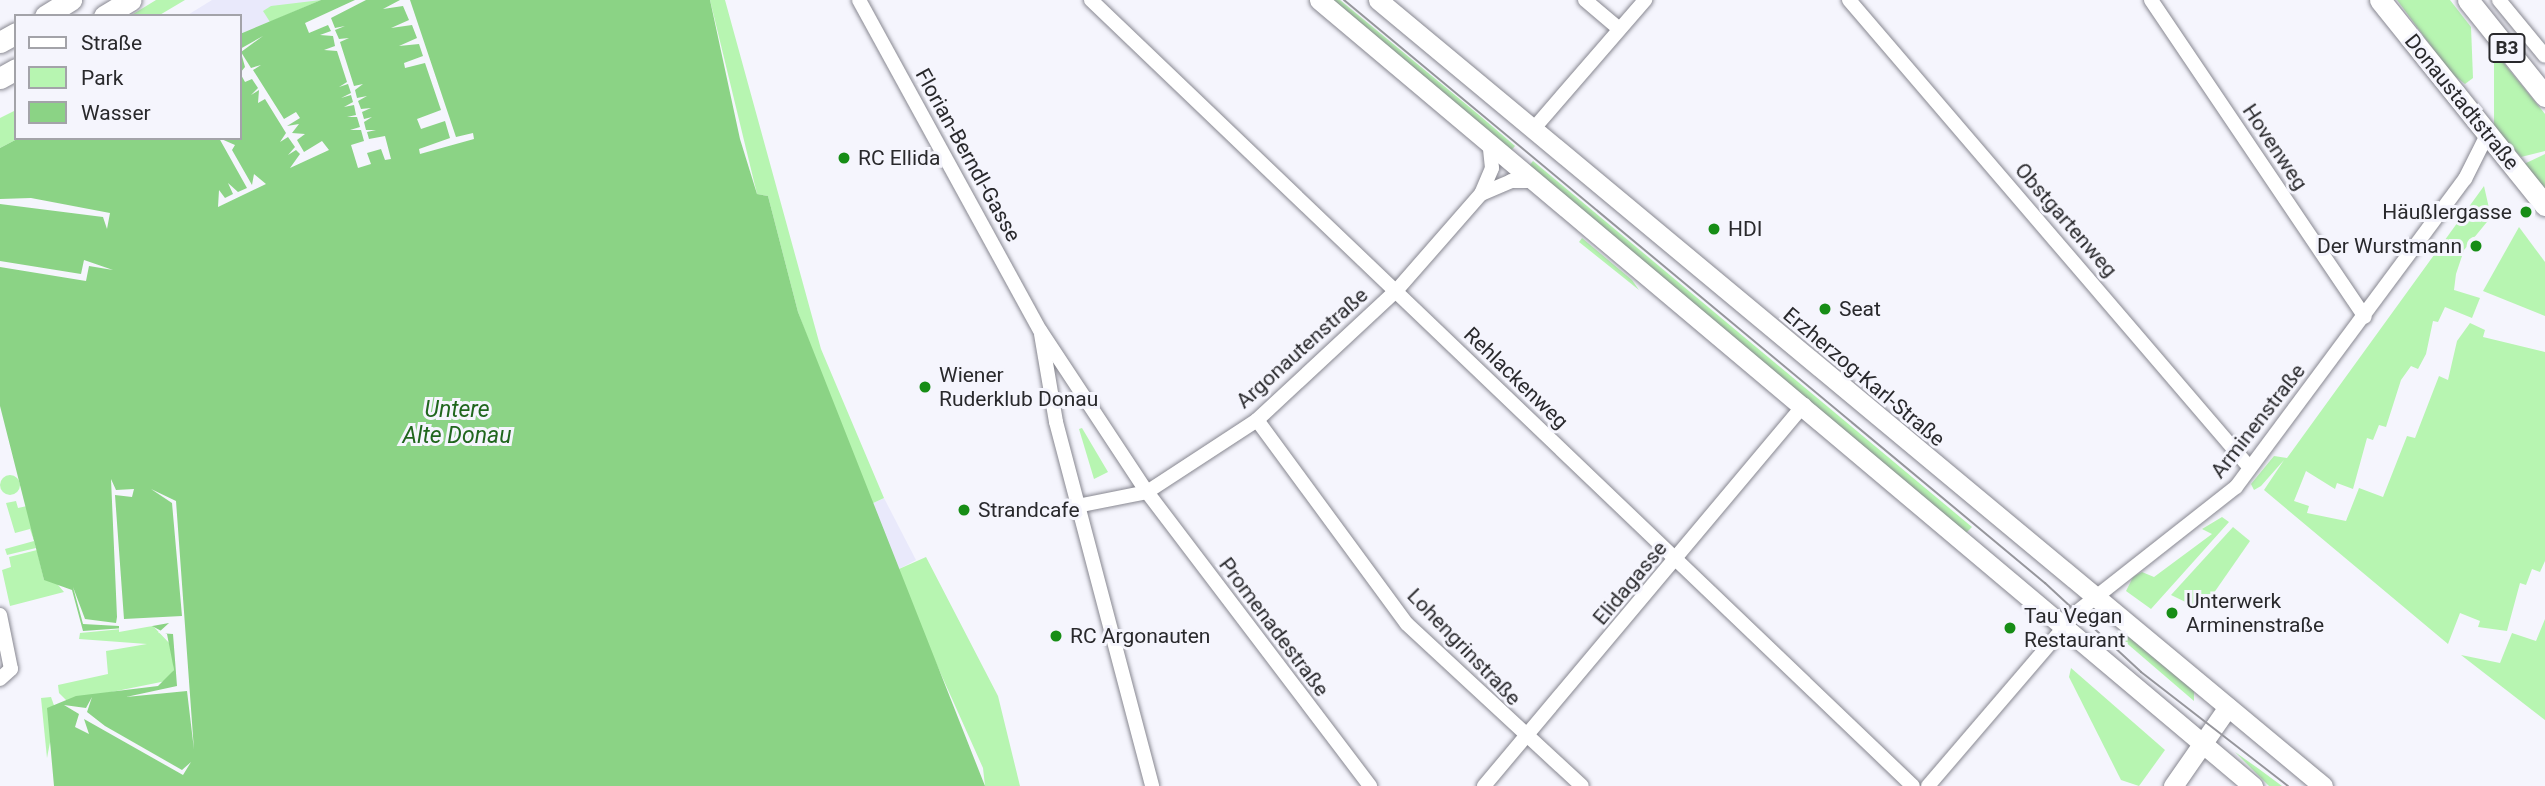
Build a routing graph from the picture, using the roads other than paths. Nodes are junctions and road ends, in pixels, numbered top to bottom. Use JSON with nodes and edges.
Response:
{"nodes":[{"id":1,"x":71,"y":0,"type":"edge"},
{"id":2,"x":131,"y":0,"type":"edge"},
{"id":3,"x":859,"y":0,"type":"edge"},
{"id":4,"x":1091,"y":0,"type":"edge"},
{"id":5,"x":1320,"y":0,"type":"edge"},
{"id":6,"x":1378,"y":0,"type":"edge"},
{"id":7,"x":1585,"y":0,"type":"edge"},
{"id":8,"x":1645,"y":0,"type":"edge"},
{"id":9,"x":1849,"y":0,"type":"edge"},
{"id":10,"x":2151,"y":0,"type":"edge"},
{"id":11,"x":2380,"y":0,"type":"edge"},
{"id":12,"x":2468,"y":0,"type":"edge"},
{"id":13,"x":2499,"y":0,"type":"edge"},
{"id":14,"x":47,"y":14,"type":"edge"},
{"id":15,"x":107,"y":14,"type":"edge"},
{"id":16,"x":1617,"y":27,"type":"junction"},
{"id":17,"x":2545,"y":56,"type":"edge"},
{"id":18,"x":2545,"y":96,"type":"edge"},
{"id":19,"x":1536,"y":126,"type":"junction"},
{"id":20,"x":2488,"y":133,"type":"junction"},
{"id":21,"x":1486,"y":138,"type":"junction"},
{"id":22,"x":1537,"y":181,"type":"junction"},
{"id":23,"x":1481,"y":194,"type":"junction"},
{"id":24,"x":2545,"y":205,"type":"edge"},
{"id":25,"x":1396,"y":291,"type":"junction"},
{"id":26,"x":2365,"y":317,"type":"junction"},
{"id":27,"x":1040,"y":330,"type":"junction"},
{"id":28,"x":1804,"y":405,"type":"junction"},
{"id":29,"x":1257,"y":420,"type":"junction"},
{"id":30,"x":2250,"y":468,"type":"junction"},
{"id":31,"x":1147,"y":492,"type":"junction"},
{"id":32,"x":1082,"y":505,"type":"junction"},
{"id":33,"x":1675,"y":561,"type":"junction"},
{"id":34,"x":2094,"y":597,"type":"junction"},
{"id":35,"x":0,"y":615,"type":"edge"},
{"id":36,"x":2064,"y":626,"type":"junction"},
{"id":37,"x":0,"y":679,"type":"edge"},
{"id":38,"x":2228,"y":708,"type":"junction"},
{"id":39,"x":1527,"y":741,"type":"junction"},
{"id":40,"x":2201,"y":743,"type":"junction"},
{"id":41,"x":1152,"y":786,"type":"edge"},
{"id":42,"x":1370,"y":786,"type":"edge"},
{"id":43,"x":1484,"y":786,"type":"edge"},
{"id":44,"x":1582,"y":786,"type":"edge"},
{"id":45,"x":1913,"y":786,"type":"edge"},
{"id":46,"x":1928,"y":786,"type":"edge"},
{"id":47,"x":2173,"y":786,"type":"edge"},
{"id":48,"x":2253,"y":786,"type":"edge"},
{"id":49,"x":2323,"y":786,"type":"edge"}],
"edges":[{"from":1,"to":14,"type":"main road"},
{"from":2,"to":15,"type":"main road"},
{"from":3,"to":27,"type":"street","name":"Florian-Berndl-Gasse"},
{"from":4,"to":25,"type":"street","name":"Rehlackenweg"},
{"from":5,"to":21,"type":"main road"},
{"from":6,"to":19,"type":"main road","name":"Erzherzog-Karl-Straße"},
{"from":7,"to":16,"type":"street"},
{"from":8,"to":16,"type":"street"},
{"from":9,"to":30,"type":"street","name":"Obstgartenweg"},
{"from":10,"to":26,"type":"street","name":"Hovenweg"},
{"from":11,"to":20,"type":"main road","name":"Donaustadtstraße"},
{"from":12,"to":18,"type":"main road","number":"B3"},
{"from":13,"to":17,"type":"street"},
{"from":16,"to":19,"type":"street"},
{"from":19,"to":34,"type":"main road","name":"Erzherzog-Karl-Straße"},
{"from":20,"to":24,"type":"main road","name":"Donaustadtstraße"},
{"from":20,"to":26,"type":"street","name":"Arminenstraße"},
{"from":21,"to":22,"type":"main road"},
{"from":21,"to":23,"type":"street","name":"Argonautenstraße"},
{"from":22,"to":23,"type":"street","name":"Argonautenstraße"},
{"from":22,"to":28,"type":"main road"},
{"from":23,"to":25,"type":"street","name":"Argonautenstraße"},
{"from":25,"to":29,"type":"street","name":"Argonautenstraße"},
{"from":25,"to":33,"type":"street","name":"Rehlackenweg"},
{"from":26,"to":30,"type":"street","name":"Arminenstraße"},
{"from":27,"to":31,"type":"street","name":"Florian-Berndl-Gasse"},
{"from":27,"to":32,"type":"street","name":"Florian-Berndl-Gasse"},
{"from":28,"to":33,"type":"street","name":"Elidagasse"},
{"from":28,"to":36,"type":"main road"},
{"from":29,"to":31,"type":"street","name":"Argonautenstraße"},
{"from":29,"to":39,"type":"street","name":"Lohengrinstraße"},
{"from":30,"to":34,"type":"street","name":"Arminenstraße"},
{"from":31,"to":32,"type":"street","name":"Argonautenstraße"},
{"from":31,"to":42,"type":"street","name":"Promenadestraße"},
{"from":32,"to":41,"type":"street","name":"Florian-Berndl-Gasse"},
{"from":33,"to":39,"type":"street","name":"Elidagasse"},
{"from":33,"to":45,"type":"street","name":"Rehlackenweg"},
{"from":34,"to":36,"type":"street","name":"Arminenstraße"},
{"from":34,"to":38,"type":"main road","name":"Erzherzog-Karl-Straße"},
{"from":35,"to":37,"type":"street"},
{"from":36,"to":40,"type":"main road"},
{"from":36,"to":46,"type":"street","name":"Arminenstraße"},
{"from":38,"to":40,"type":"main road"},
{"from":38,"to":49,"type":"main road","name":"Erzherzog-Karl-Straße"},
{"from":39,"to":43,"type":"street","name":"Elidagasse"},
{"from":39,"to":44,"type":"street","name":"Lohengrinstraße"},
{"from":40,"to":47,"type":"main road"},
{"from":40,"to":48,"type":"main road"}]}
